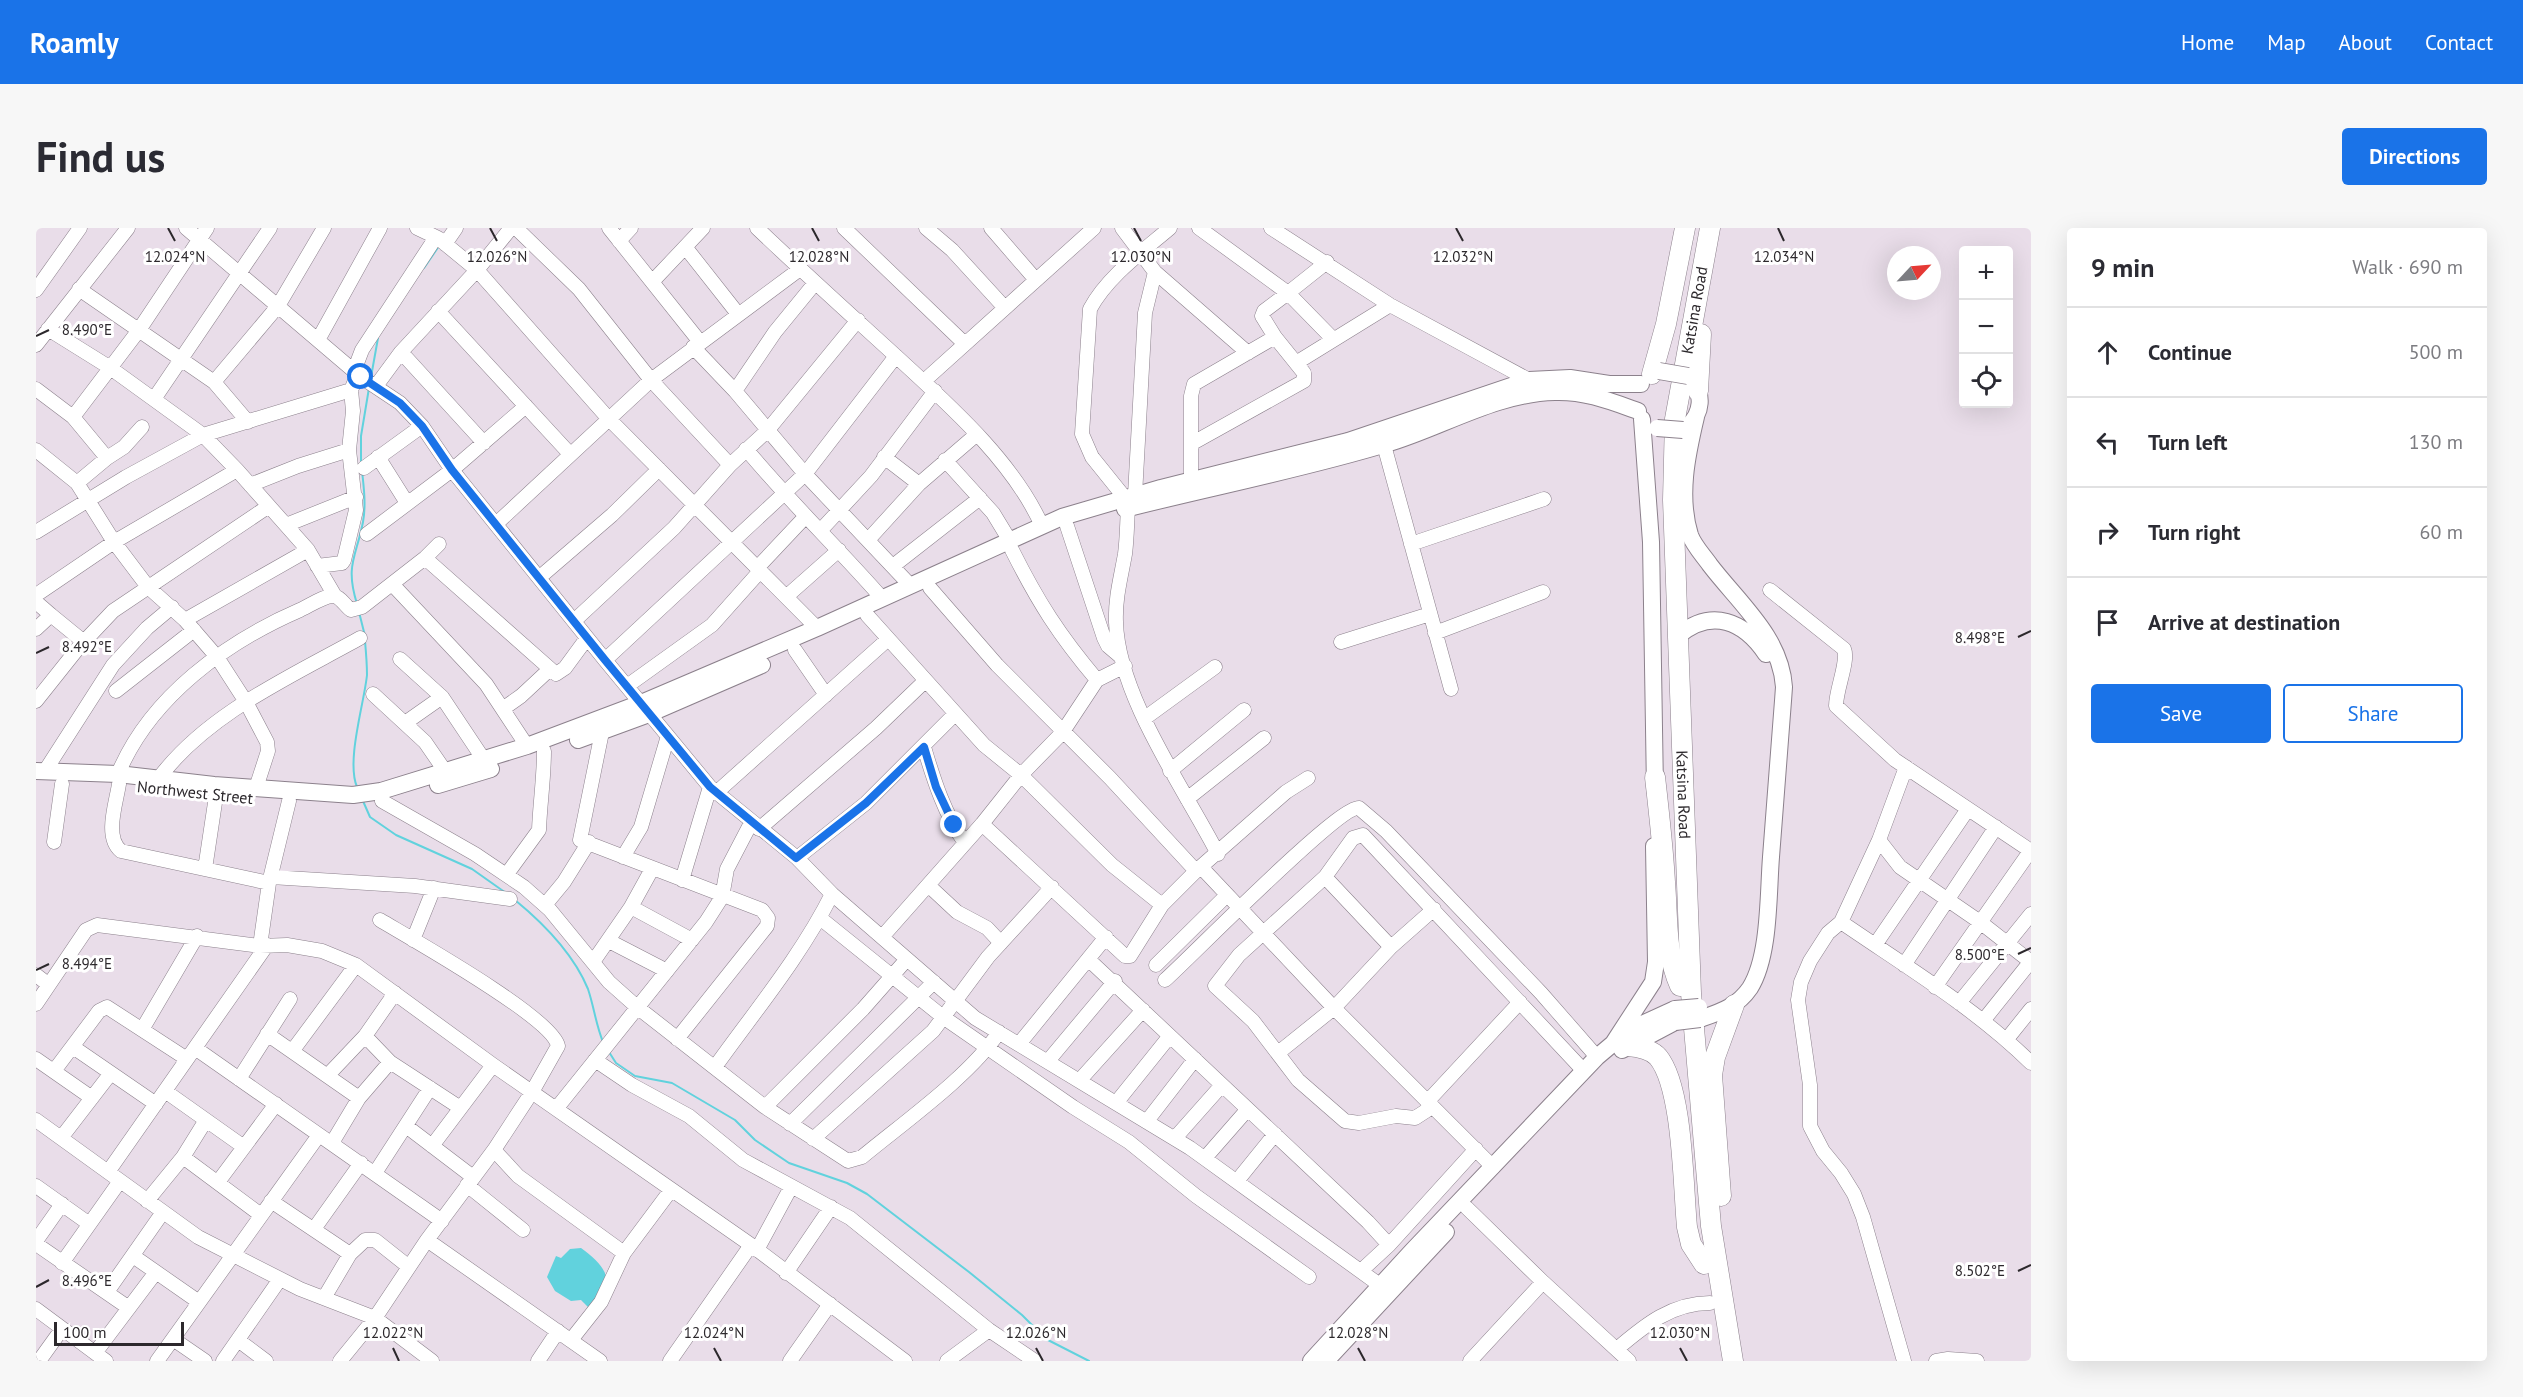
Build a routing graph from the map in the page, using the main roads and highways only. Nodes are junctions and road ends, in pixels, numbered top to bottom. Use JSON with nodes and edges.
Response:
{"nodes":[{"id":1,"x":1685,"y":228,"type":"edge"},
{"id":2,"x":1699,"y":228,"type":"edge"},
{"id":3,"x":1710,"y":228,"type":"edge"},
{"id":4,"x":1723,"y":228,"type":"edge"},
{"id":5,"x":1651,"y":376,"type":"junction"},
{"id":6,"x":1693,"y":384,"type":"junction"},
{"id":7,"x":1640,"y":415,"type":"junction"},
{"id":8,"x":1696,"y":417,"type":"junction"},
{"id":9,"x":1130,"y":501,"type":"junction"},
{"id":10,"x":1011,"y":545,"type":"junction"},
{"id":11,"x":1679,"y":635,"type":"junction"},
{"id":12,"x":645,"y":709,"type":"junction"},
{"id":13,"x":39,"y":774,"type":"edge"},
{"id":14,"x":1655,"y":777,"type":"junction"},
{"id":15,"x":118,"y":779,"type":"junction"},
{"id":16,"x":365,"y":800,"type":"junction"},
{"id":17,"x":1680,"y":986,"type":"junction"},
{"id":18,"x":1734,"y":1005,"type":"junction"},
{"id":19,"x":1700,"y":1013,"type":"junction"},
{"id":20,"x":1621,"y":1044,"type":"junction"},
{"id":21,"x":1709,"y":1259,"type":"junction"},
{"id":22,"x":1385,"y":1288,"type":"junction"},
{"id":23,"x":1311,"y":1361,"type":"edge"},
{"id":24,"x":1326,"y":1361,"type":"edge"},
{"id":25,"x":1720,"y":1361,"type":"edge"},
{"id":26,"x":1733,"y":1361,"type":"edge"}],
"edges":[{"from":1,"to":5,"type":"highway"},
{"from":2,"to":17,"type":"highway","name":"Katsina Road"},
{"from":3,"to":11,"type":"highway","name":"Katsina Road"},
{"from":4,"to":6,"type":"highway"},
{"from":5,"to":6,"type":"main road","bridge":true},
{"from":5,"to":7,"type":"main road"},
{"from":5,"to":9,"type":"main road"},
{"from":6,"to":8,"type":"main road"},
{"from":7,"to":8,"type":"main road","bridge":true},
{"from":7,"to":9,"type":"main road"},
{"from":7,"to":14,"type":"main road"},
{"from":8,"to":18,"type":"main road"},
{"from":9,"to":10,"type":"main road"},
{"from":9,"to":10,"type":"main road"},
{"from":10,"to":12,"type":"main road"},
{"from":10,"to":12,"type":"main road"},
{"from":11,"to":19,"type":"main road"},
{"from":11,"to":21,"type":"highway","name":"Katsina Road"},
{"from":12,"to":16,"type":"main road"},
{"from":12,"to":16,"type":"main road"},
{"from":13,"to":15,"type":"main road","name":"Northwest Street"},
{"from":13,"to":15,"type":"main road","name":"Northwest Street"},
{"from":14,"to":17,"type":"highway"},
{"from":14,"to":20,"type":"main road"},
{"from":15,"to":16,"type":"main road","name":"Northwest Street"},
{"from":15,"to":16,"type":"main road","name":"Northwest Street"},
{"from":17,"to":21,"type":"highway","name":"Katsina Road"},
{"from":18,"to":19,"type":"main road"},
{"from":18,"to":21,"type":"highway"},
{"from":19,"to":20,"type":"main road","bridge":true},
{"from":20,"to":21,"type":"highway"},
{"from":20,"to":22,"type":"main road"},
{"from":20,"to":22,"type":"main road"},
{"from":21,"to":25,"type":"highway","name":"Katsina Road"},
{"from":21,"to":26,"type":"highway","name":"Katsina Road"},
{"from":22,"to":23,"type":"main road"},
{"from":22,"to":24,"type":"main road"}]}
